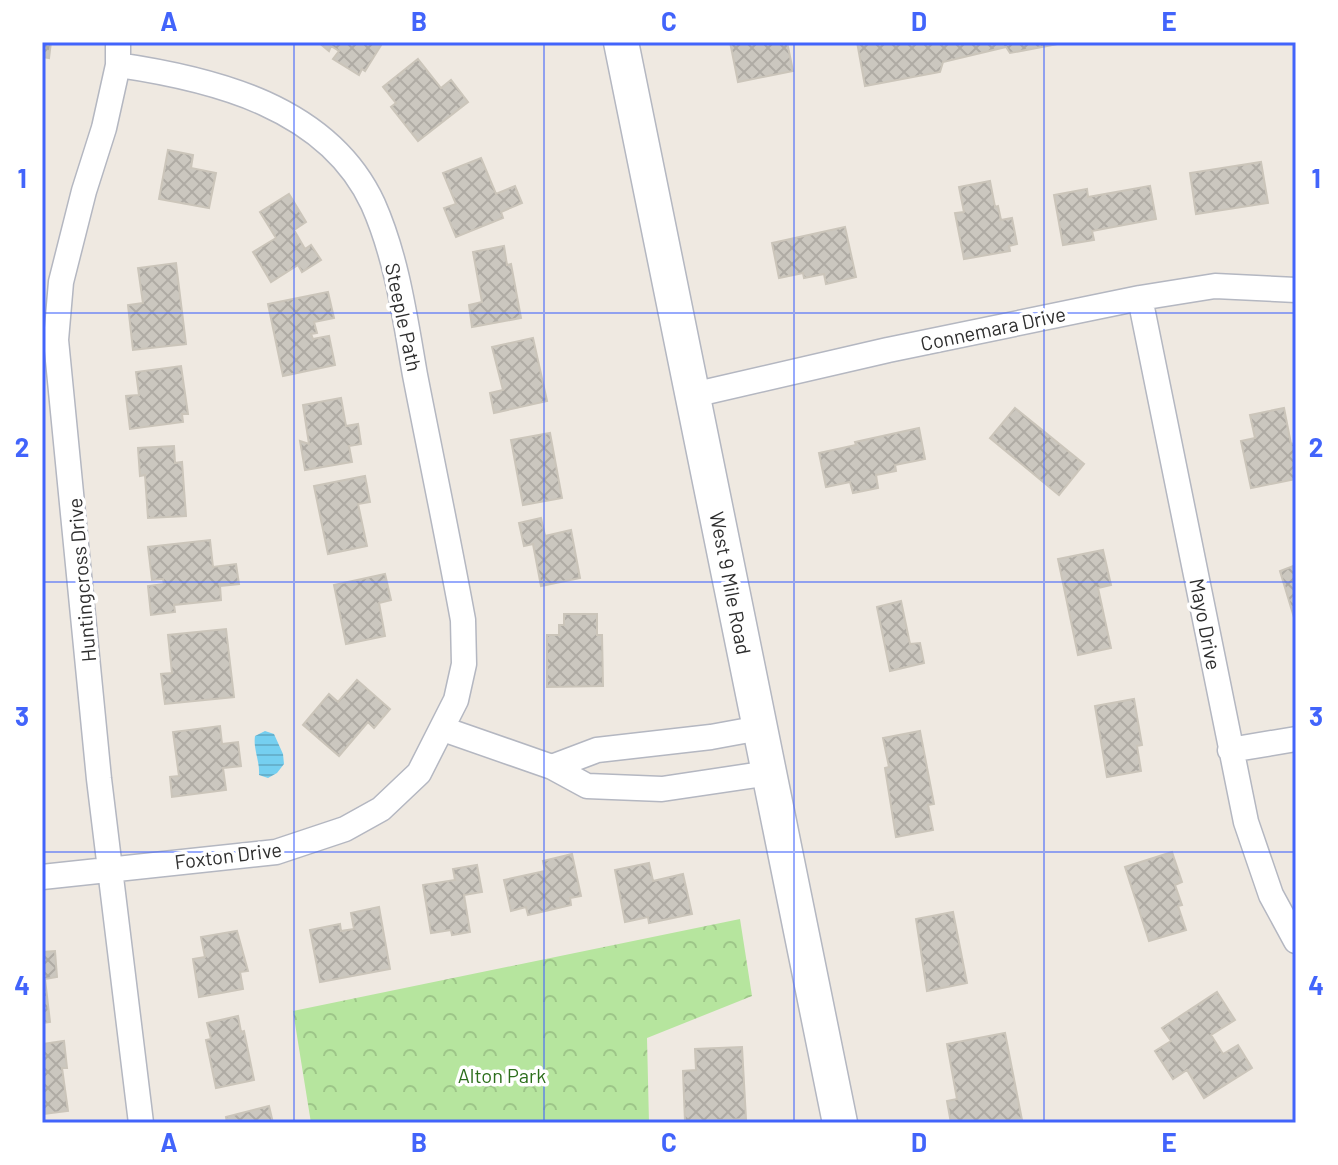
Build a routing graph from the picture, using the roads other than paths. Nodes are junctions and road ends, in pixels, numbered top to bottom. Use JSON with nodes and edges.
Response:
{"nodes":[{"id":1,"x":621,"y":42,"type":"edge"},
{"id":2,"x":118,"y":54,"type":"edge"},
{"id":3,"x":1296,"y":290,"type":"edge"},
{"id":4,"x":1140,"y":298,"type":"junction"},
{"id":5,"x":693,"y":395,"type":"junction"},
{"id":6,"x":760,"y":728,"type":"junction"},
{"id":7,"x":443,"y":729,"type":"junction"},
{"id":8,"x":1296,"y":739,"type":"edge"},
{"id":9,"x":1230,"y":750,"type":"junction"},
{"id":10,"x":552,"y":767,"type":"junction"},
{"id":11,"x":769,"y":773,"type":"junction"},
{"id":12,"x":111,"y":870,"type":"junction"},
{"id":13,"x":42,"y":877,"type":"edge"},
{"id":14,"x":1296,"y":941,"type":"edge"},
{"id":15,"x":141,"y":1123,"type":"edge"},
{"id":16,"x":840,"y":1123,"type":"edge"}],
"edges":[{"from":1,"to":5,"type":"street","name":"West 9 Mile Road"},
{"from":2,"to":7,"type":"street","name":"Steeple Path"},
{"from":2,"to":12,"type":"street","name":"Huntingcross Drive"},
{"from":3,"to":4,"type":"street","name":"Connemara Drive"},
{"from":4,"to":5,"type":"street","name":"Connemara Drive"},
{"from":4,"to":9,"type":"street","name":"Mayo Drive"},
{"from":5,"to":6,"type":"street","name":"West 9 Mile Road"},
{"from":6,"to":10,"type":"street"},
{"from":6,"to":11,"type":"street","name":"West 9 Mile Road"},
{"from":7,"to":10,"type":"street"},
{"from":7,"to":12,"type":"street","name":"Foxton Drive"},
{"from":8,"to":9,"type":"street"},
{"from":9,"to":14,"type":"street","name":"Mayo Drive"},
{"from":10,"to":11,"type":"street"},
{"from":11,"to":16,"type":"street","name":"West 9 Mile Road"},
{"from":12,"to":13,"type":"street","name":"Foxton Drive"},
{"from":12,"to":15,"type":"street","name":"Huntingcross Drive"}]}
